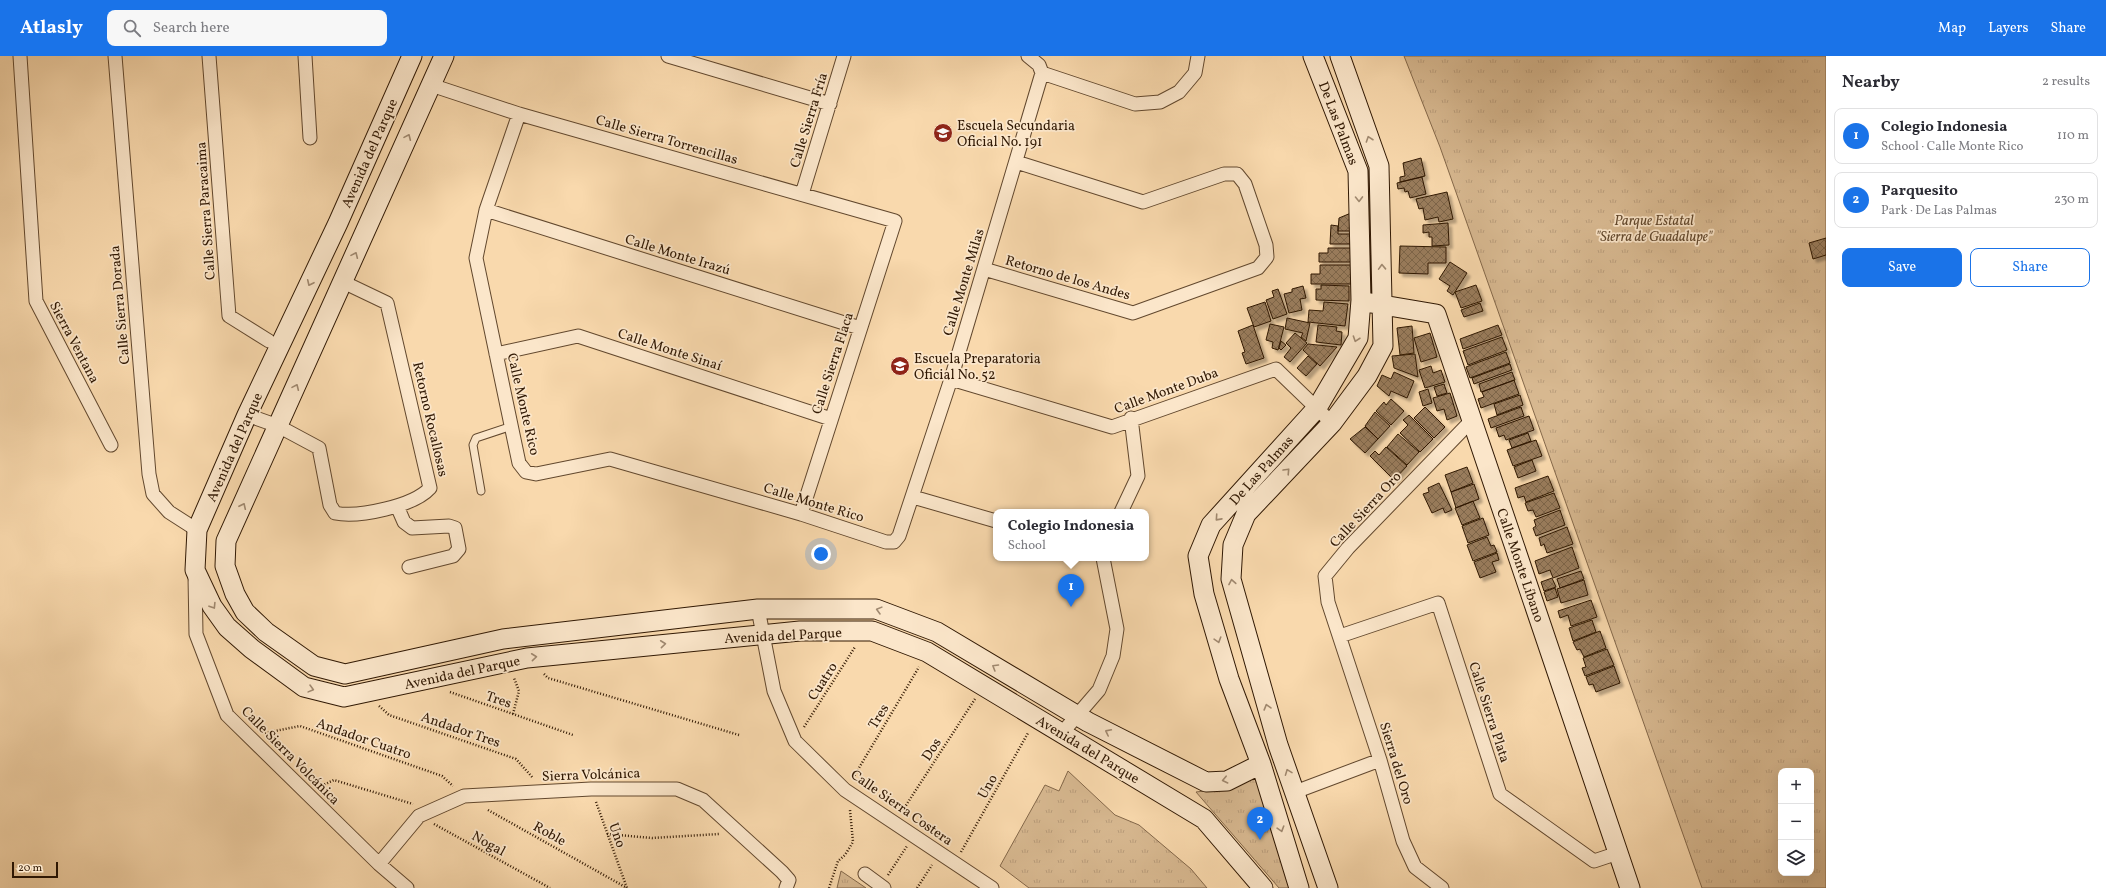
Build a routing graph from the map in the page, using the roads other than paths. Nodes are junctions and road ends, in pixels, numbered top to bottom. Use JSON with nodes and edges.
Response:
{"nodes":[{"id":1,"x":20,"y":56,"type":"edge"},
{"id":2,"x":115,"y":56,"type":"edge"},
{"id":3,"x":209,"y":56,"type":"edge"},
{"id":4,"x":305,"y":56,"type":"edge"},
{"id":5,"x":412,"y":56,"type":"edge"},
{"id":6,"x":444,"y":56,"type":"edge"},
{"id":7,"x":668,"y":56,"type":"edge"},
{"id":8,"x":844,"y":56,"type":"edge"},
{"id":9,"x":1028,"y":56,"type":"edge"},
{"id":10,"x":1198,"y":56,"type":"edge"},
{"id":11,"x":1313,"y":56,"type":"edge"},
{"id":12,"x":1340,"y":56,"type":"edge"},
{"id":13,"x":1042,"y":73,"type":"junction"},
{"id":14,"x":430,"y":85,"type":"junction"},
{"id":15,"x":830,"y":104,"type":"junction"},
{"id":16,"x":519,"y":114,"type":"junction"},
{"id":17,"x":310,"y":138,"type":"dead end"},
{"id":18,"x":1016,"y":162,"type":"junction"},
{"id":19,"x":1379,"y":166,"type":"junction"},
{"id":20,"x":1358,"y":171,"type":"junction"},
{"id":21,"x":802,"y":194,"type":"junction"},
{"id":22,"x":486,"y":210,"type":"junction"},
{"id":23,"x":895,"y":221,"type":"joint"},
{"id":24,"x":984,"y":269,"type":"junction"},
{"id":25,"x":343,"y":282,"type":"junction"},
{"id":26,"x":1361,"y":300,"type":"junction"},
{"id":27,"x":1383,"y":306,"type":"junction"},
{"id":28,"x":860,"y":328,"type":"junction"},
{"id":29,"x":269,"y":341,"type":"dead end"},
{"id":30,"x":496,"y":354,"type":"junction"},
{"id":31,"x":951,"y":379,"type":"junction"},
{"id":32,"x":1318,"y":408,"type":"junction"},
{"id":33,"x":247,"y":415,"type":"junction"},
{"id":34,"x":831,"y":418,"type":"junction"},
{"id":35,"x":1131,"y":418,"type":"junction"},
{"id":36,"x":1472,"y":420,"type":"junction"},
{"id":37,"x":1332,"y":423,"type":"junction"},
{"id":38,"x":278,"y":426,"type":"junction"},
{"id":39,"x":512,"y":426,"type":"junction"},
{"id":40,"x":111,"y":445,"type":"dead end"},
{"id":41,"x":481,"y":491,"type":"dead end"},
{"id":42,"x":913,"y":497,"type":"junction"},
{"id":43,"x":397,"y":506,"type":"junction"},
{"id":44,"x":1122,"y":509,"type":"edge"},
{"id":45,"x":801,"y":514,"type":"junction"},
{"id":46,"x":993,"y":520,"type":"edge"},
{"id":47,"x":197,"y":530,"type":"junction"},
{"id":48,"x":894,"y":542,"type":"joint"},
{"id":49,"x":1104,"y":561,"type":"edge"},
{"id":50,"x":409,"y":567,"type":"dead end"},
{"id":51,"x":194,"y":570,"type":"junction"},
{"id":52,"x":758,"y":610,"type":"junction"},
{"id":53,"x":762,"y":634,"type":"junction"},
{"id":54,"x":1340,"y":636,"type":"junction"},
{"id":55,"x":503,"y":639,"type":"junction"},
{"id":56,"x":508,"y":662,"type":"junction"},
{"id":57,"x":1256,"y":669,"type":"junction"},
{"id":58,"x":1229,"y":678,"type":"junction"},
{"id":59,"x":1077,"y":716,"type":"junction"},
{"id":60,"x":1062,"y":734,"type":"junction"},
{"id":61,"x":1380,"y":760,"type":"junction"},
{"id":62,"x":1261,"y":764,"type":"junction"},
{"id":63,"x":1295,"y":792,"type":"junction"},
{"id":64,"x":1618,"y":853,"type":"junction"},
{"id":65,"x":379,"y":864,"type":"junction"},
{"id":66,"x":864,"y":874,"type":"dead end"},
{"id":67,"x":882,"y":887,"type":"edge"},
{"id":68,"x":407,"y":888,"type":"edge"},
{"id":69,"x":786,"y":888,"type":"edge"},
{"id":70,"x":992,"y":888,"type":"edge"},
{"id":71,"x":1263,"y":888,"type":"edge"},
{"id":72,"x":1299,"y":888,"type":"edge"},
{"id":73,"x":1328,"y":888,"type":"edge"},
{"id":74,"x":1442,"y":888,"type":"edge"},
{"id":75,"x":1630,"y":888,"type":"edge"}],
"edges":[{"from":1,"to":40,"type":"street","name":"Sierra Ventana"},
{"from":2,"to":47,"type":"street","name":"Calle Sierra Dorada"},
{"from":3,"to":29,"type":"street","name":"Calle Sierra Paracaima"},
{"from":4,"to":17,"type":"street"},
{"from":5,"to":33,"type":"street","name":"Avenida del Parque","one_way":true},
{"from":6,"to":14,"type":"street","name":"Avenida del Parque"},
{"from":7,"to":15,"type":"street"},
{"from":8,"to":15,"type":"street","name":"Calle Sierra Fría"},
{"from":9,"to":13,"type":"street"},
{"from":10,"to":13,"type":"street"},
{"from":11,"to":20,"type":"street","name":"De Las Palmas"},
{"from":19,"to":12,"type":"street","name":"De Las Palmas","one_way":true},
{"from":13,"to":18,"type":"street","name":"Calle Monte Milas"},
{"from":14,"to":16,"type":"street","name":"Calle Sierra Torrencillas"},
{"from":25,"to":14,"type":"street","name":"Avenida del Parque","one_way":true},
{"from":15,"to":21,"type":"street","name":"Calle Sierra Fría"},
{"from":16,"to":21,"type":"street","name":"Calle Sierra Torrencillas"},
{"from":16,"to":22,"type":"street","name":"Calle Monte Rico"},
{"from":18,"to":24,"type":"street","name":"Calle Monte Milas"},
{"from":18,"to":24,"type":"street","name":"Retorno de los Andes"},
{"from":19,"to":20,"type":"street"},
{"from":27,"to":19,"type":"street","name":"De Las Palmas","one_way":true},
{"from":20,"to":26,"type":"street","name":"De Las Palmas","one_way":true},
{"from":21,"to":23,"type":"street","name":"Calle Sierra Torrencillas"},
{"from":22,"to":28,"type":"street","name":"Calle Monte Irazú"},
{"from":22,"to":30,"type":"street","name":"Calle Monte Rico"},
{"from":23,"to":28,"type":"street","name":"Calle Sierra Flaca"},
{"from":24,"to":31,"type":"street","name":"Calle Monte Milas"},
{"from":38,"to":25,"type":"street","name":"Avenida del Parque","one_way":true},
{"from":25,"to":43,"type":"street","name":"Retorno Rocallosas"},
{"from":26,"to":27,"type":"street","name":"Calle Monte Líbano"},
{"from":26,"to":32,"type":"street","name":"De Las Palmas","one_way":true},
{"from":27,"to":36,"type":"street","name":"Calle Monte Líbano"},
{"from":27,"to":37,"type":"street","name":"De Las Palmas"},
{"from":28,"to":34,"type":"street","name":"Calle Sierra Flaca"},
{"from":30,"to":34,"type":"street","name":"Calle Monte Sinaí"},
{"from":30,"to":39,"type":"street","name":"Calle Monte Rico"},
{"from":31,"to":35,"type":"street","name":"Calle Monte Duba"},
{"from":31,"to":42,"type":"street","name":"Calle Monte Milas"},
{"from":32,"to":35,"type":"street","name":"Calle Monte Duba"},
{"from":32,"to":37,"type":"street"},
{"from":32,"to":58,"type":"street","name":"De Las Palmas","one_way":true},
{"from":33,"to":38,"type":"street","name":"Retorno Rocallosas"},
{"from":33,"to":47,"type":"street","name":"Avenida del Parque"},
{"from":34,"to":45,"type":"street","name":"Calle Sierra Flaca"},
{"from":35,"to":44,"type":"street"},
{"from":36,"to":54,"type":"street","name":"Calle Sierra Oro"},
{"from":36,"to":64,"type":"street","name":"Calle Monte Líbano"},
{"from":57,"to":37,"type":"street","name":"De Las Palmas","one_way":true},
{"from":38,"to":43,"type":"street","name":"Retorno Rocallosas"},
{"from":55,"to":38,"type":"street","name":"Avenida del Parque","one_way":true},
{"from":39,"to":41,"type":"lane"},
{"from":39,"to":45,"type":"street","name":"Calle Monte Rico"},
{"from":42,"to":46,"type":"street"},
{"from":42,"to":48,"type":"street","name":"Calle Monte Milas"},
{"from":43,"to":50,"type":"street"},
{"from":45,"to":48,"type":"street","name":"Calle Monte Rico"},
{"from":47,"to":51,"type":"street","name":"Avenida del Parque"},
{"from":49,"to":59,"type":"street"},
{"from":51,"to":56,"type":"street","name":"Avenida del Parque","one_way":true},
{"from":51,"to":65,"type":"street","name":"Calle Sierra Volcánica"},
{"from":52,"to":53,"type":"street","name":"Calle Sierra Costera"},
{"from":52,"to":55,"type":"street","name":"Avenida del Parque"},
{"from":59,"to":52,"type":"street","name":"Avenida del Parque","one_way":true},
{"from":56,"to":53,"type":"street","name":"Avenida del Parque","one_way":true},
{"from":53,"to":60,"type":"street","name":"Avenida del Parque"},
{"from":53,"to":70,"type":"street","name":"Calle Sierra Costera"},
{"from":54,"to":61,"type":"street","name":"Sierra del Oro"},
{"from":54,"to":64,"type":"street","name":"Calle Sierra Plata"},
{"from":55,"to":56,"type":"street"},
{"from":57,"to":58,"type":"street"},
{"from":63,"to":57,"type":"street","name":"De Las Palmas","one_way":true},
{"from":58,"to":62,"type":"street","name":"De Las Palmas"},
{"from":59,"to":60,"type":"street"},
{"from":62,"to":59,"type":"street","name":"Avenida del Parque","one_way":true},
{"from":60,"to":71,"type":"street","name":"Avenida del Parque"},
{"from":61,"to":63,"type":"street"},
{"from":61,"to":74,"type":"street","name":"Sierra del Oro"},
{"from":62,"to":72,"type":"street","name":"De Las Palmas","one_way":true},
{"from":63,"to":73,"type":"street"},
{"from":64,"to":75,"type":"street","name":"Calle Monte Líbano"},
{"from":65,"to":68,"type":"street","name":"Calle Sierra Volcánica"},
{"from":65,"to":69,"type":"street","name":"Sierra Volcánica"},
{"from":66,"to":67,"type":"street"}]}
